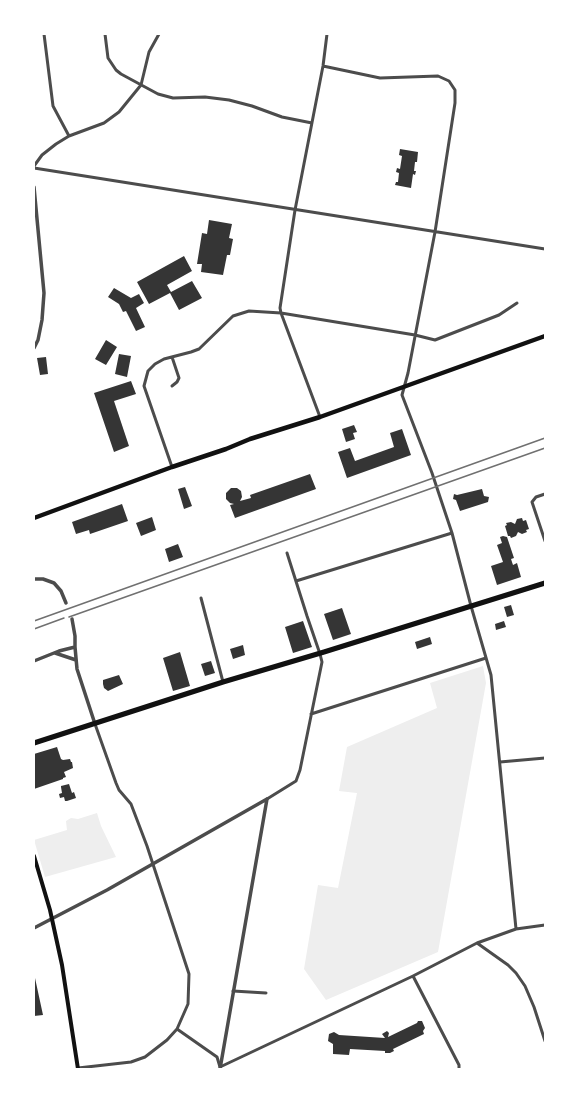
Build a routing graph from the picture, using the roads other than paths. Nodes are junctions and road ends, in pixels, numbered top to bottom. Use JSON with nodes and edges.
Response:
{"nodes":[{"id":1,"x":44,"y":34,"type":"edge"},
{"id":2,"x":105,"y":34,"type":"edge"},
{"id":3,"x":159,"y":34,"type":"edge"},
{"id":4,"x":327,"y":34,"type":"edge"},
{"id":5,"x":323,"y":66,"type":"junction"},
{"id":6,"x":141,"y":85,"type":"junction"},
{"id":7,"x":312,"y":123,"type":"junction"},
{"id":8,"x":69,"y":136,"type":"junction"},
{"id":9,"x":34,"y":167,"type":"edge"},
{"id":10,"x":34,"y":187,"type":"edge"},
{"id":11,"x":295,"y":210,"type":"junction"},
{"id":12,"x":435,"y":232,"type":"junction"},
{"id":13,"x":545,"y":249,"type":"edge"},
{"id":14,"x":517,"y":303,"type":"dead end"},
{"id":15,"x":281,"y":313,"type":"junction"},
{"id":16,"x":415,"y":335,"type":"junction"},
{"id":17,"x":545,"y":336,"type":"edge"},
{"id":18,"x":34,"y":348,"type":"edge"},
{"id":19,"x":172,"y":357,"type":"junction"},
{"id":20,"x":172,"y":386,"type":"dead end"},
{"id":21,"x":405,"y":386,"type":"junction"},
{"id":22,"x":320,"y":416,"type":"junction"},
{"id":23,"x":172,"y":467,"type":"junction"},
{"id":24,"x":545,"y":494,"type":"edge"},
{"id":25,"x":34,"y":518,"type":"edge"},
{"id":26,"x":452,"y":533,"type":"junction"},
{"id":27,"x":545,"y":541,"type":"edge"},
{"id":28,"x":287,"y":553,"type":"dead end"},
{"id":29,"x":34,"y":579,"type":"edge"},
{"id":30,"x":296,"y":582,"type":"junction"},
{"id":31,"x":545,"y":584,"type":"edge"},
{"id":32,"x":201,"y":598,"type":"dead end"},
{"id":33,"x":66,"y":603,"type":"dead end"},
{"id":34,"x":471,"y":606,"type":"junction"},
{"id":35,"x":72,"y":619,"type":"dead end"},
{"id":36,"x":75,"y":647,"type":"junction"},
{"id":37,"x":54,"y":653,"type":"junction"},
{"id":38,"x":320,"y":654,"type":"junction"},
{"id":39,"x":486,"y":658,"type":"junction"},
{"id":40,"x":76,"y":660,"type":"junction"},
{"id":41,"x":34,"y":661,"type":"edge"},
{"id":42,"x":223,"y":682,"type":"junction"},
{"id":43,"x":311,"y":714,"type":"junction"},
{"id":44,"x":95,"y":724,"type":"junction"},
{"id":45,"x":34,"y":744,"type":"edge"},
{"id":46,"x":545,"y":758,"type":"edge"},
{"id":47,"x":500,"y":762,"type":"junction"},
{"id":48,"x":267,"y":799,"type":"junction"},
{"id":49,"x":34,"y":856,"type":"edge"},
{"id":50,"x":152,"y":863,"type":"junction"},
{"id":51,"x":35,"y":865,"type":"edge"},
{"id":52,"x":52,"y":918,"type":"junction"},
{"id":53,"x":545,"y":925,"type":"edge"},
{"id":54,"x":34,"y":928,"type":"edge"},
{"id":55,"x":516,"y":929,"type":"junction"},
{"id":56,"x":477,"y":943,"type":"junction"},
{"id":57,"x":413,"y":976,"type":"junction"},
{"id":58,"x":233,"y":990,"type":"junction"},
{"id":59,"x":266,"y":993,"type":"dead end"},
{"id":60,"x":177,"y":1029,"type":"junction"},
{"id":61,"x":545,"y":1041,"type":"edge"},
{"id":62,"x":220,"y":1068,"type":"edge"},
{"id":63,"x":78,"y":1069,"type":"edge"},
{"id":64,"x":215,"y":1069,"type":"edge"},
{"id":65,"x":459,"y":1069,"type":"edge"}],
"edges":[{"from":1,"to":8,"type":"street"},
{"from":2,"to":6,"type":"street"},
{"from":3,"to":6,"type":"street"},
{"from":4,"to":5,"type":"street"},
{"from":5,"to":7,"type":"street"},
{"from":5,"to":12,"type":"street"},
{"from":6,"to":7,"type":"street"},
{"from":6,"to":8,"type":"street"},
{"from":7,"to":11,"type":"street"},
{"from":8,"to":9,"type":"street"},
{"from":9,"to":11,"type":"street"},
{"from":10,"to":18,"type":"street"},
{"from":11,"to":12,"type":"street"},
{"from":11,"to":15,"type":"street"},
{"from":12,"to":13,"type":"street"},
{"from":12,"to":16,"type":"street"},
{"from":14,"to":16,"type":"street"},
{"from":15,"to":16,"type":"street"},
{"from":15,"to":19,"type":"street"},
{"from":15,"to":22,"type":"street"},
{"from":16,"to":21,"type":"street"},
{"from":17,"to":21,"type":"main road"},
{"from":19,"to":20,"type":"street"},
{"from":19,"to":23,"type":"street"},
{"from":21,"to":22,"type":"main road"},
{"from":21,"to":26,"type":"street"},
{"from":22,"to":23,"type":"main road"},
{"from":23,"to":25,"type":"main road"},
{"from":24,"to":27,"type":"street"},
{"from":26,"to":30,"type":"street"},
{"from":26,"to":34,"type":"street"},
{"from":28,"to":30,"type":"street"},
{"from":29,"to":33,"type":"street"},
{"from":30,"to":38,"type":"street"},
{"from":31,"to":34,"type":"highway"},
{"from":32,"to":42,"type":"street"},
{"from":34,"to":38,"type":"highway"},
{"from":34,"to":39,"type":"street"},
{"from":35,"to":36,"type":"street"},
{"from":36,"to":37,"type":"street"},
{"from":36,"to":40,"type":"street"},
{"from":37,"to":40,"type":"street"},
{"from":37,"to":41,"type":"street"},
{"from":38,"to":42,"type":"highway"},
{"from":38,"to":43,"type":"street"},
{"from":39,"to":43,"type":"street"},
{"from":39,"to":47,"type":"street"},
{"from":40,"to":44,"type":"street"},
{"from":42,"to":44,"type":"highway"},
{"from":43,"to":48,"type":"street"},
{"from":44,"to":45,"type":"highway"},
{"from":44,"to":50,"type":"street"},
{"from":46,"to":47,"type":"street"},
{"from":47,"to":55,"type":"street"},
{"from":48,"to":50,"type":"street"},
{"from":48,"to":58,"type":"street"},
{"from":49,"to":51,"type":"main road"},
{"from":50,"to":52,"type":"street"},
{"from":50,"to":60,"type":"street"},
{"from":51,"to":52,"type":"main road"},
{"from":52,"to":54,"type":"street"},
{"from":52,"to":63,"type":"main road"},
{"from":53,"to":55,"type":"street"},
{"from":55,"to":56,"type":"street"},
{"from":56,"to":57,"type":"street"},
{"from":56,"to":61,"type":"street"},
{"from":57,"to":62,"type":"street"},
{"from":57,"to":65,"type":"street"},
{"from":58,"to":59,"type":"street"},
{"from":58,"to":62,"type":"street"},
{"from":60,"to":62,"type":"street"},
{"from":60,"to":63,"type":"street"},
{"from":62,"to":64,"type":"street"}]}
